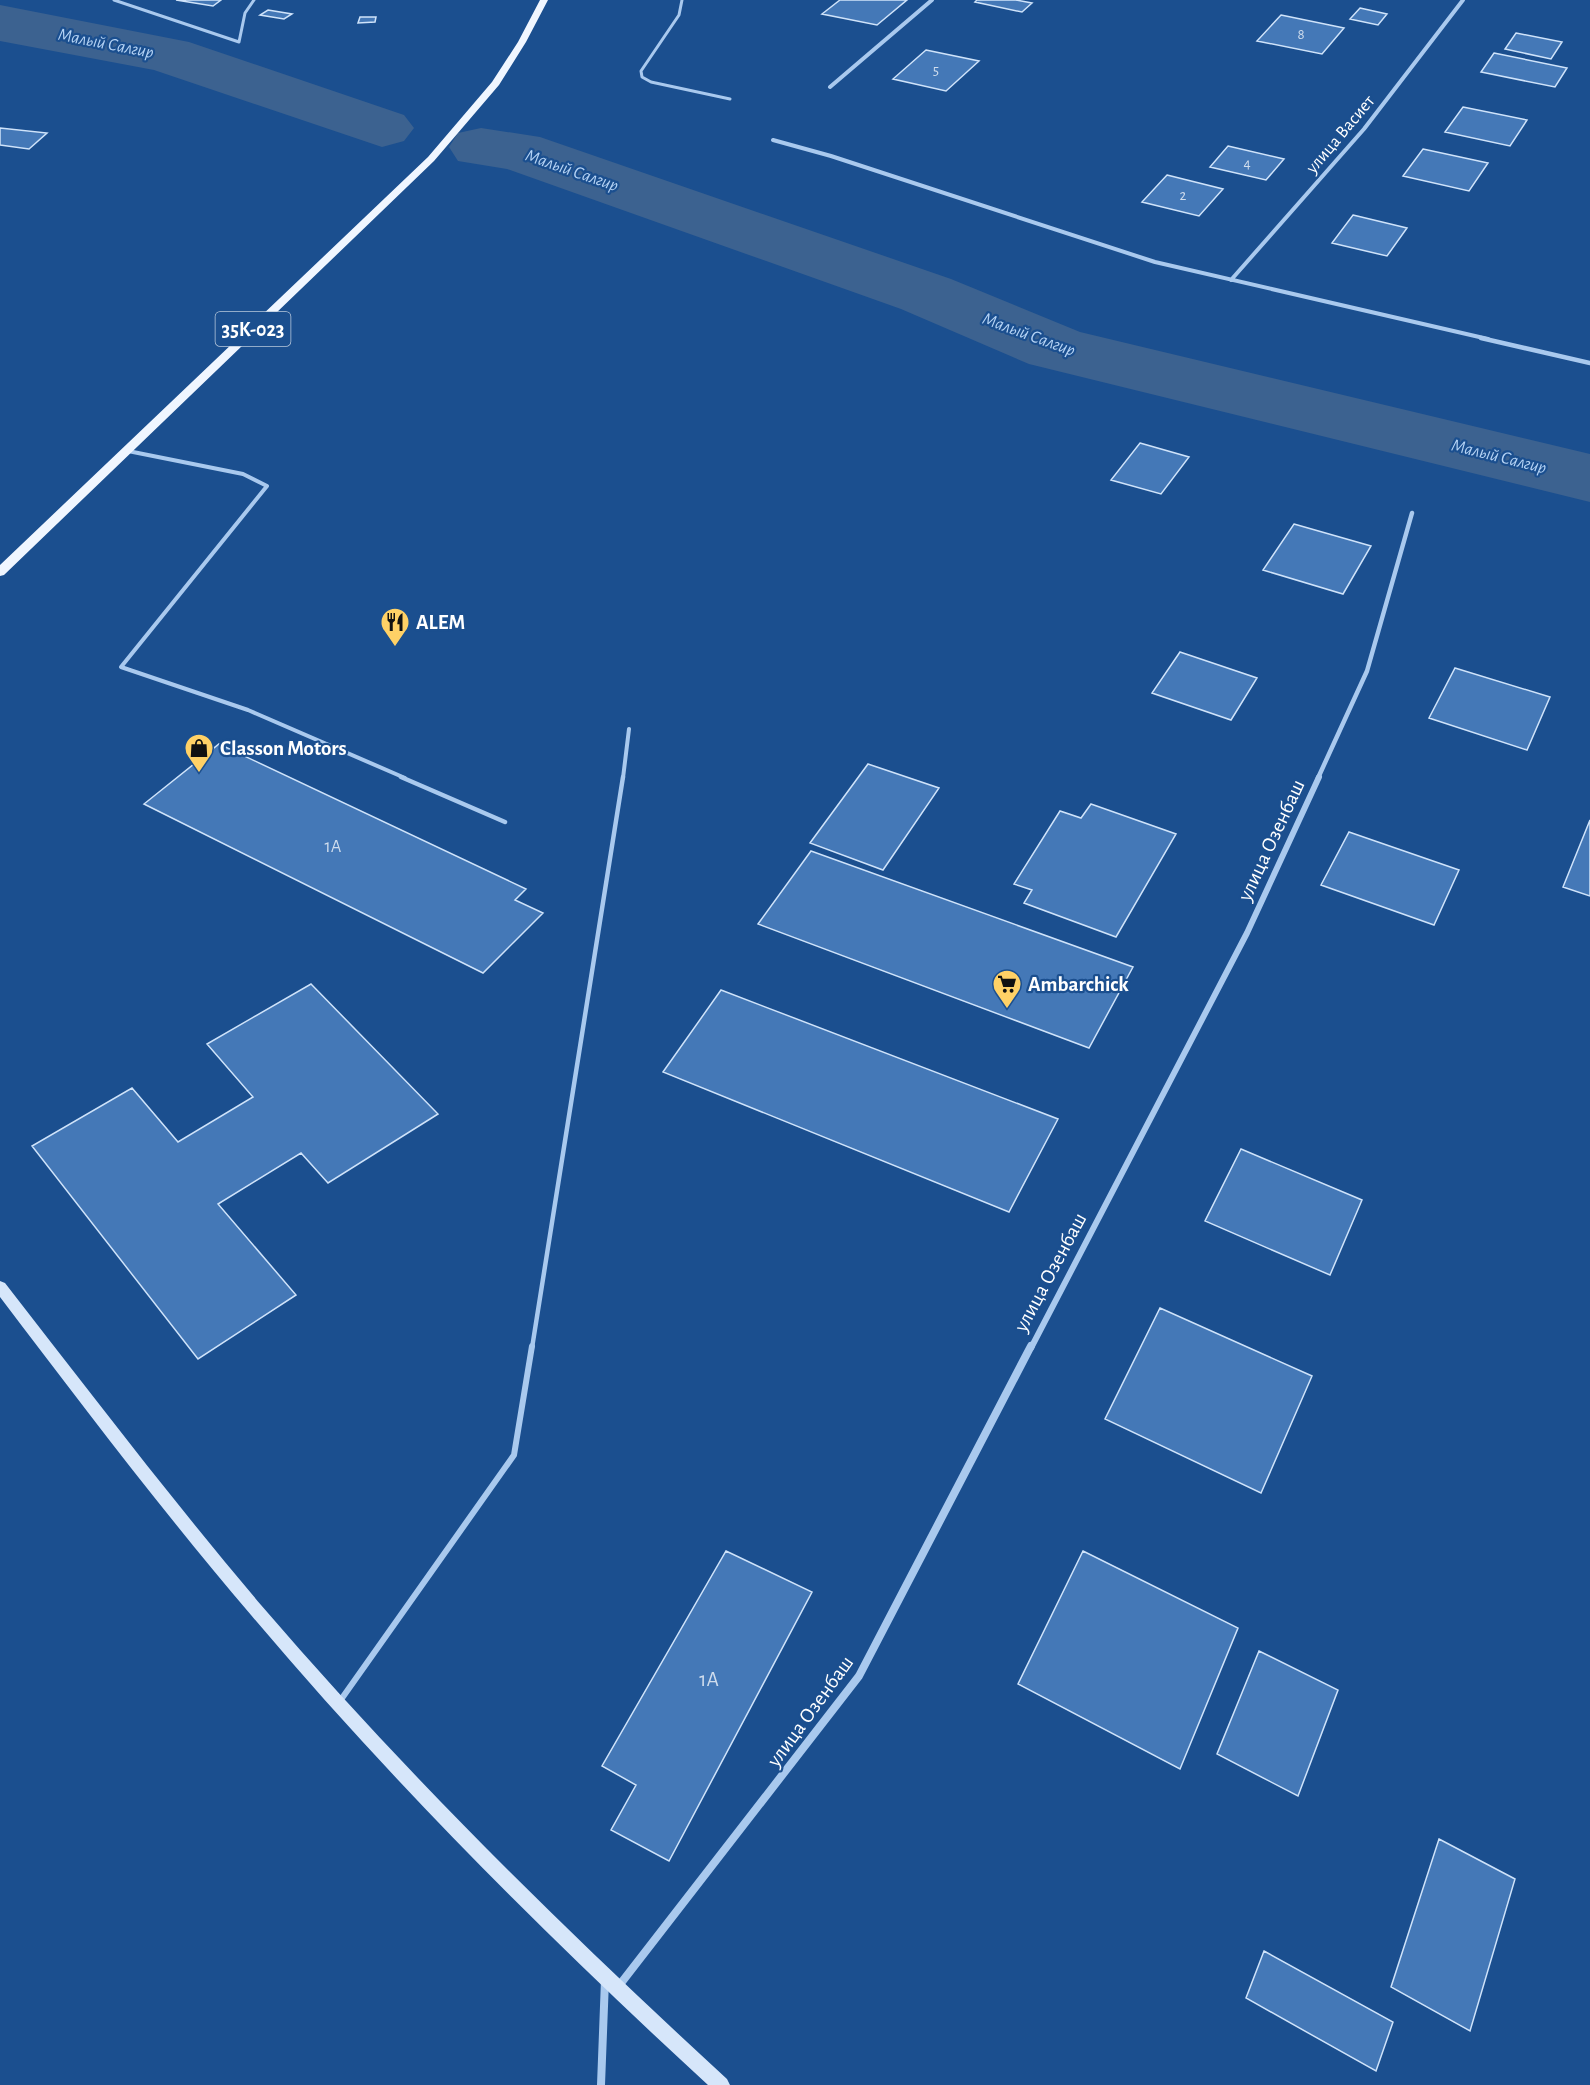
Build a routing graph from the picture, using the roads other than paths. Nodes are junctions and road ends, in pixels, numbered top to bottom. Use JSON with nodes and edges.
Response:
{"nodes":[{"id":1,"x":114,"y":0,"type":"edge"},
{"id":2,"x":254,"y":0,"type":"edge"},
{"id":3,"x":544,"y":0,"type":"edge"},
{"id":4,"x":682,"y":0,"type":"edge"},
{"id":5,"x":932,"y":0,"type":"edge"},
{"id":6,"x":1463,"y":0,"type":"edge"},
{"id":7,"x":830,"y":87,"type":"dead end"},
{"id":8,"x":730,"y":99,"type":"dead end"},
{"id":9,"x":773,"y":140,"type":"dead end"},
{"id":10,"x":1231,"y":280,"type":"junction"},
{"id":11,"x":1590,"y":363,"type":"edge"},
{"id":12,"x":125,"y":450,"type":"junction"},
{"id":13,"x":1412,"y":513,"type":"dead end"},
{"id":14,"x":0,"y":572,"type":"edge"},
{"id":15,"x":629,"y":729,"type":"dead end"},
{"id":16,"x":505,"y":822,"type":"dead end"},
{"id":17,"x":0,"y":1287,"type":"edge"},
{"id":18,"x":339,"y":1703,"type":"junction"},
{"id":19,"x":610,"y":1984,"type":"junction"},
{"id":20,"x":601,"y":2085,"type":"edge"},
{"id":21,"x":721,"y":2085,"type":"edge"}],
"edges":[{"from":1,"to":2,"type":"lane"},
{"from":3,"to":12,"type":"main road","number":"35К-023"},
{"from":4,"to":8,"type":"lane"},
{"from":5,"to":7,"type":"street"},
{"from":6,"to":10,"type":"street","name":"улица Васиет"},
{"from":9,"to":10,"type":"street"},
{"from":10,"to":11,"type":"street"},
{"from":12,"to":14,"type":"main road","number":"35К-023"},
{"from":12,"to":16,"type":"lane"},
{"from":13,"to":19,"type":"street","name":"улица Озенбаш"},
{"from":15,"to":18,"type":"lane"},
{"from":17,"to":18,"type":"main road"},
{"from":18,"to":19,"type":"main road"},
{"from":19,"to":20,"type":"street"},
{"from":19,"to":21,"type":"main road"}]}
